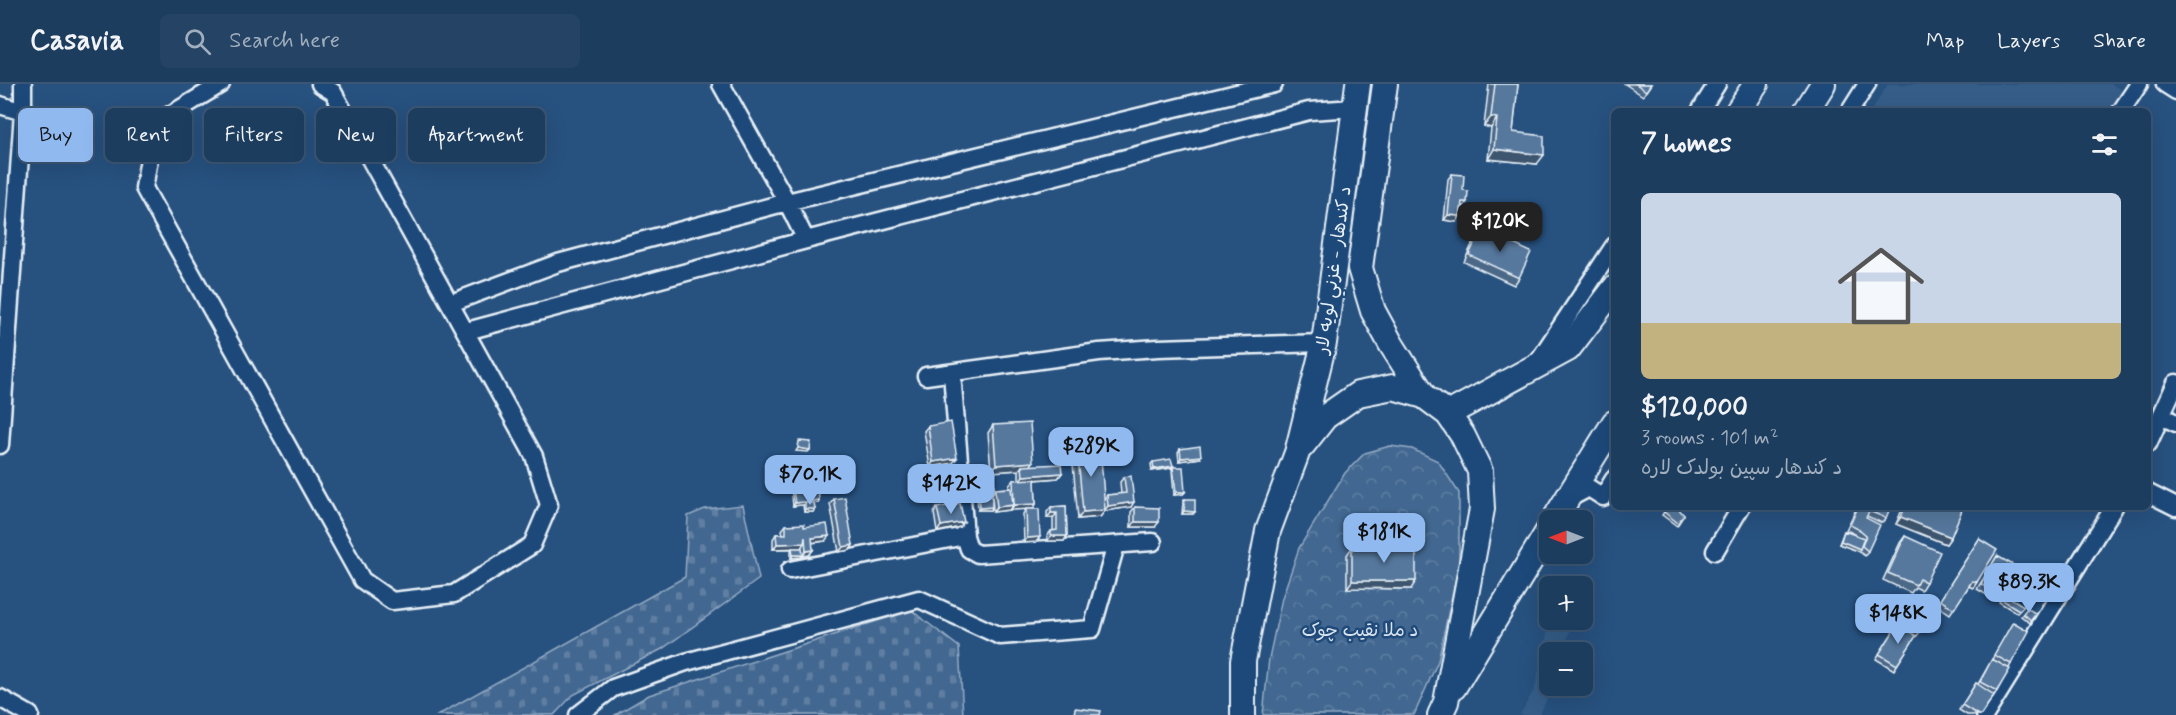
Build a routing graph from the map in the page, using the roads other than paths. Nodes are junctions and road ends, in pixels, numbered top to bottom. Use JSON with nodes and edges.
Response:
{"nodes":[{"id":1,"x":22,"y":84,"type":"edge"},
{"id":2,"x":28,"y":84,"type":"edge"},
{"id":3,"x":221,"y":84,"type":"edge"},
{"id":4,"x":320,"y":84,"type":"edge"},
{"id":5,"x":721,"y":84,"type":"edge"},
{"id":6,"x":1274,"y":84,"type":"edge"},
{"id":7,"x":1358,"y":84,"type":"edge"},
{"id":8,"x":1384,"y":84,"type":"edge"},
{"id":9,"x":1717,"y":84,"type":"edge"},
{"id":10,"x":1756,"y":84,"type":"edge"},
{"id":11,"x":1823,"y":84,"type":"edge"},
{"id":12,"x":1867,"y":84,"type":"edge"},
{"id":13,"x":2139,"y":84,"type":"edge"},
{"id":14,"x":2165,"y":84,"type":"edge"},
{"id":15,"x":2176,"y":91,"type":"edge"},
{"id":16,"x":0,"y":105,"type":"edge"},
{"id":17,"x":23,"y":108,"type":"edge"},
{"id":18,"x":23,"y":108,"type":"edge"},
{"id":19,"x":1355,"y":108,"type":"junction"},
{"id":20,"x":1702,"y":108,"type":"edge"},
{"id":21,"x":1740,"y":108,"type":"edge"},
{"id":22,"x":1808,"y":108,"type":"edge"},
{"id":23,"x":1852,"y":108,"type":"edge"},
{"id":24,"x":2123,"y":108,"type":"edge"},
{"id":25,"x":18,"y":110,"type":"edge"},
{"id":26,"x":20,"y":162,"type":"edge"},
{"id":27,"x":787,"y":202,"type":"junction"},
{"id":28,"x":806,"y":240,"type":"junction"},
{"id":29,"x":1611,"y":251,"type":"edge"},
{"id":30,"x":1611,"y":293,"type":"edge"},
{"id":31,"x":451,"y":303,"type":"junction"},
{"id":32,"x":467,"y":331,"type":"junction"},
{"id":33,"x":1324,"y":344,"type":"junction"},
{"id":34,"x":1535,"y":366,"type":"junction"},
{"id":35,"x":952,"y":373,"type":"junction"},
{"id":36,"x":926,"y":376,"type":"dead end"},
{"id":37,"x":2176,"y":383,"type":"edge"},
{"id":38,"x":1425,"y":396,"type":"junction"},
{"id":39,"x":1448,"y":414,"type":"junction"},
{"id":40,"x":2169,"y":420,"type":"edge"},
{"id":41,"x":1611,"y":428,"type":"edge"},
{"id":42,"x":2151,"y":441,"type":"edge"},
{"id":43,"x":0,"y":444,"type":"edge"},
{"id":44,"x":1297,"y":453,"type":"junction"},
{"id":45,"x":2151,"y":494,"type":"edge"},
{"id":46,"x":1608,"y":496,"type":"edge"},
{"id":47,"x":1567,"y":500,"type":"junction"},
{"id":48,"x":2176,"y":507,"type":"edge"},
{"id":49,"x":1560,"y":510,"type":"edge"},
{"id":50,"x":1739,"y":510,"type":"edge"},
{"id":51,"x":2113,"y":510,"type":"edge"},
{"id":52,"x":965,"y":536,"type":"junction"},
{"id":53,"x":1153,"y":542,"type":"dead end"},
{"id":54,"x":1116,"y":545,"type":"junction"},
{"id":55,"x":1539,"y":547,"type":"edge"},
{"id":56,"x":1715,"y":551,"type":"dead end"},
{"id":57,"x":790,"y":570,"type":"dead end"},
{"id":58,"x":0,"y":698,"type":"edge"},
{"id":59,"x":1443,"y":708,"type":"edge"},
{"id":60,"x":30,"y":715,"type":"edge"},
{"id":61,"x":578,"y":715,"type":"edge"},
{"id":62,"x":1243,"y":715,"type":"edge"},
{"id":63,"x":1985,"y":715,"type":"edge"}],
"edges":[{"from":1,"to":17,"type":"street"},
{"from":2,"to":18,"type":"street"},
{"from":3,"to":32,"type":"street"},
{"from":4,"to":31,"type":"street"},
{"from":5,"to":27,"type":"street"},
{"from":6,"to":27,"type":"street"},
{"from":7,"to":19,"type":"highway","name":"د کندهار - غزني لويه لار"},
{"from":8,"to":38,"type":"highway","name":"د کندهار - غزني لويه لار"},
{"from":9,"to":20,"type":"street"},
{"from":10,"to":21,"type":"highway"},
{"from":11,"to":22,"type":"highway"},
{"from":12,"to":23,"type":"street"},
{"from":13,"to":24,"type":"street"},
{"from":14,"to":15,"type":"street"},
{"from":16,"to":25,"type":"street"},
{"from":19,"to":28,"type":"street"},
{"from":19,"to":33,"type":"highway","name":"د کندهار - غزني لويه لار"},
{"from":26,"to":43,"type":"street"},
{"from":27,"to":28,"type":"street"},
{"from":27,"to":31,"type":"street"},
{"from":28,"to":32,"type":"street"},
{"from":29,"to":34,"type":"street"},
{"from":30,"to":34,"type":"highway"},
{"from":31,"to":32,"type":"street"},
{"from":33,"to":35,"type":"street"},
{"from":33,"to":44,"type":"highway","name":"د کندهار - غزني لويه لار"},
{"from":34,"to":39,"type":"highway"},
{"from":35,"to":36,"type":"street"},
{"from":35,"to":52,"type":"street"},
{"from":37,"to":40,"type":"street"},
{"from":38,"to":39,"type":"highway","name":"د کندهار - غزني لويه لار"},
{"from":38,"to":44,"type":"highway","name":"د کندهار - غزني لويه لار"},
{"from":39,"to":59,"type":"highway","name":"د کندهار - غزني لويه لار"},
{"from":40,"to":42,"type":"street"},
{"from":41,"to":47,"type":"highway"},
{"from":44,"to":62,"type":"highway","name":"د کندهار - غزني لويه لار"},
{"from":45,"to":48,"type":"street"},
{"from":46,"to":47,"type":"street"},
{"from":47,"to":49,"type":"highway"},
{"from":50,"to":56,"type":"street"},
{"from":51,"to":63,"type":"street"},
{"from":52,"to":54,"type":"street"},
{"from":52,"to":57,"type":"street"},
{"from":53,"to":54,"type":"street"},
{"from":54,"to":61,"type":"street"},
{"from":55,"to":59,"type":"highway"},
{"from":58,"to":60,"type":"street"}]}
